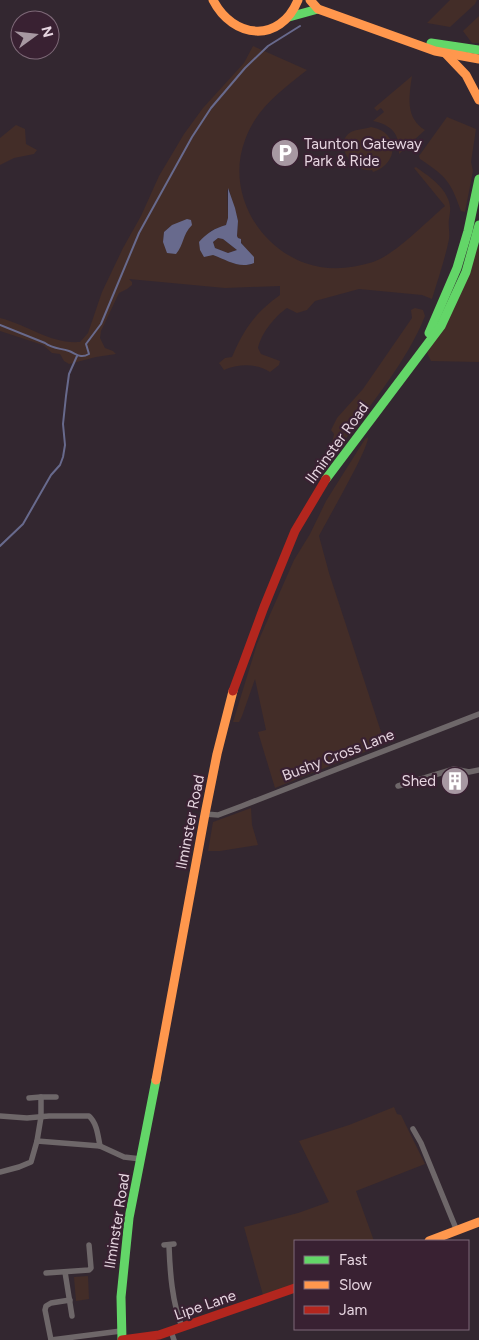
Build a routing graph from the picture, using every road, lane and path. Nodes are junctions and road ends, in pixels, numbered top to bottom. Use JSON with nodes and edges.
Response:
{"nodes":[{"id":1,"x":212,"y":0,"type":"edge"},
{"id":2,"x":298,"y":0,"type":"edge"},
{"id":3,"x":310,"y":0,"type":"edge"},
{"id":4,"x":318,"y":9,"type":"junction"},
{"id":5,"x":289,"y":17,"type":"junction"},
{"id":6,"x":391,"y":34,"type":"junction"},
{"id":7,"x":479,"y":50,"type":"edge"},
{"id":8,"x":446,"y":54,"type":"junction"},
{"id":9,"x":479,"y":59,"type":"edge"},
{"id":10,"x":479,"y":100,"type":"edge"},
{"id":11,"x":479,"y":179,"type":"edge"},
{"id":12,"x":479,"y":225,"type":"edge"},
{"id":13,"x":418,"y":357,"type":"junction"},
{"id":14,"x":479,"y":714,"type":"edge"},
{"id":15,"x":479,"y":770,"type":"edge"},
{"id":16,"x":398,"y":786,"type":"dead end"},
{"id":17,"x":205,"y":814,"type":"junction"},
{"id":18,"x":41,"y":1097,"type":"junction"},
{"id":19,"x":56,"y":1097,"type":"dead end"},
{"id":20,"x":28,"y":1098,"type":"dead end"},
{"id":21,"x":0,"y":1116,"type":"edge"},
{"id":22,"x":41,"y":1117,"type":"junction"},
{"id":23,"x":413,"y":1129,"type":"dead end"},
{"id":24,"x":37,"y":1141,"type":"junction"},
{"id":25,"x":100,"y":1146,"type":"junction"},
{"id":26,"x":141,"y":1159,"type":"junction"},
{"id":27,"x":0,"y":1172,"type":"edge"},
{"id":28,"x":479,"y":1222,"type":"edge"},
{"id":29,"x":457,"y":1231,"type":"junction"},
{"id":30,"x":433,"y":1240,"type":"edge"},
{"id":31,"x":89,"y":1245,"type":"dead end"},
{"id":32,"x":169,"y":1245,"type":"dead end"},
{"id":33,"x":65,"y":1272,"type":"junction"},
{"id":34,"x":46,"y":1273,"type":"dead end"},
{"id":35,"x":294,"y":1288,"type":"edge"},
{"id":36,"x":70,"y":1300,"type":"junction"},
{"id":37,"x":72,"y":1316,"type":"dead end"},
{"id":38,"x":182,"y":1328,"type":"junction"},
{"id":39,"x":171,"y":1331,"type":"junction"},
{"id":40,"x":121,"y":1337,"type":"edge"},
{"id":41,"x":51,"y":1340,"type":"edge"},
{"id":42,"x":174,"y":1340,"type":"edge"}],
"edges":[{"from":1,"to":5,"type":"main road"},
{"from":2,"to":5,"type":"main road"},
{"from":3,"to":4,"type":"main road"},
{"from":4,"to":5,"type":"main road"},
{"from":4,"to":6,"type":"main road"},
{"from":6,"to":7,"type":"main road"},
{"from":6,"to":8,"type":"main road"},
{"from":8,"to":9,"type":"main road"},
{"from":8,"to":10,"type":"main road"},
{"from":11,"to":13,"type":"main road","name":"Ilminster Road"},
{"from":12,"to":13,"type":"main road","name":"Ilminster Road"},
{"from":13,"to":17,"type":"main road","name":"Ilminster Road"},
{"from":14,"to":17,"type":"street","name":"Bushy Cross Lane"},
{"from":15,"to":16,"type":"street"},
{"from":17,"to":26,"type":"main road","name":"Ilminster Road"},
{"from":18,"to":19,"type":"street"},
{"from":18,"to":20,"type":"street"},
{"from":18,"to":22,"type":"street"},
{"from":21,"to":22,"type":"street"},
{"from":22,"to":24,"type":"street"},
{"from":22,"to":25,"type":"street"},
{"from":23,"to":29,"type":"street"},
{"from":24,"to":25,"type":"street"},
{"from":24,"to":27,"type":"street"},
{"from":25,"to":26,"type":"street"},
{"from":26,"to":40,"type":"main road","name":"Ilminster Road"},
{"from":28,"to":29,"type":"main road"},
{"from":29,"to":30,"type":"main road"},
{"from":31,"to":33,"type":"street"},
{"from":32,"to":38,"type":"street"},
{"from":33,"to":34,"type":"street"},
{"from":33,"to":36,"type":"street"},
{"from":35,"to":38,"type":"main road","name":"Lipe Lane"},
{"from":36,"to":37,"type":"street"},
{"from":36,"to":41,"type":"street"},
{"from":38,"to":39,"type":"main road","name":"Lipe Lane"},
{"from":39,"to":40,"type":"main road","name":"Lipe Lane"},
{"from":39,"to":42,"type":"street"},
{"from":40,"to":41,"type":"street"}]}
